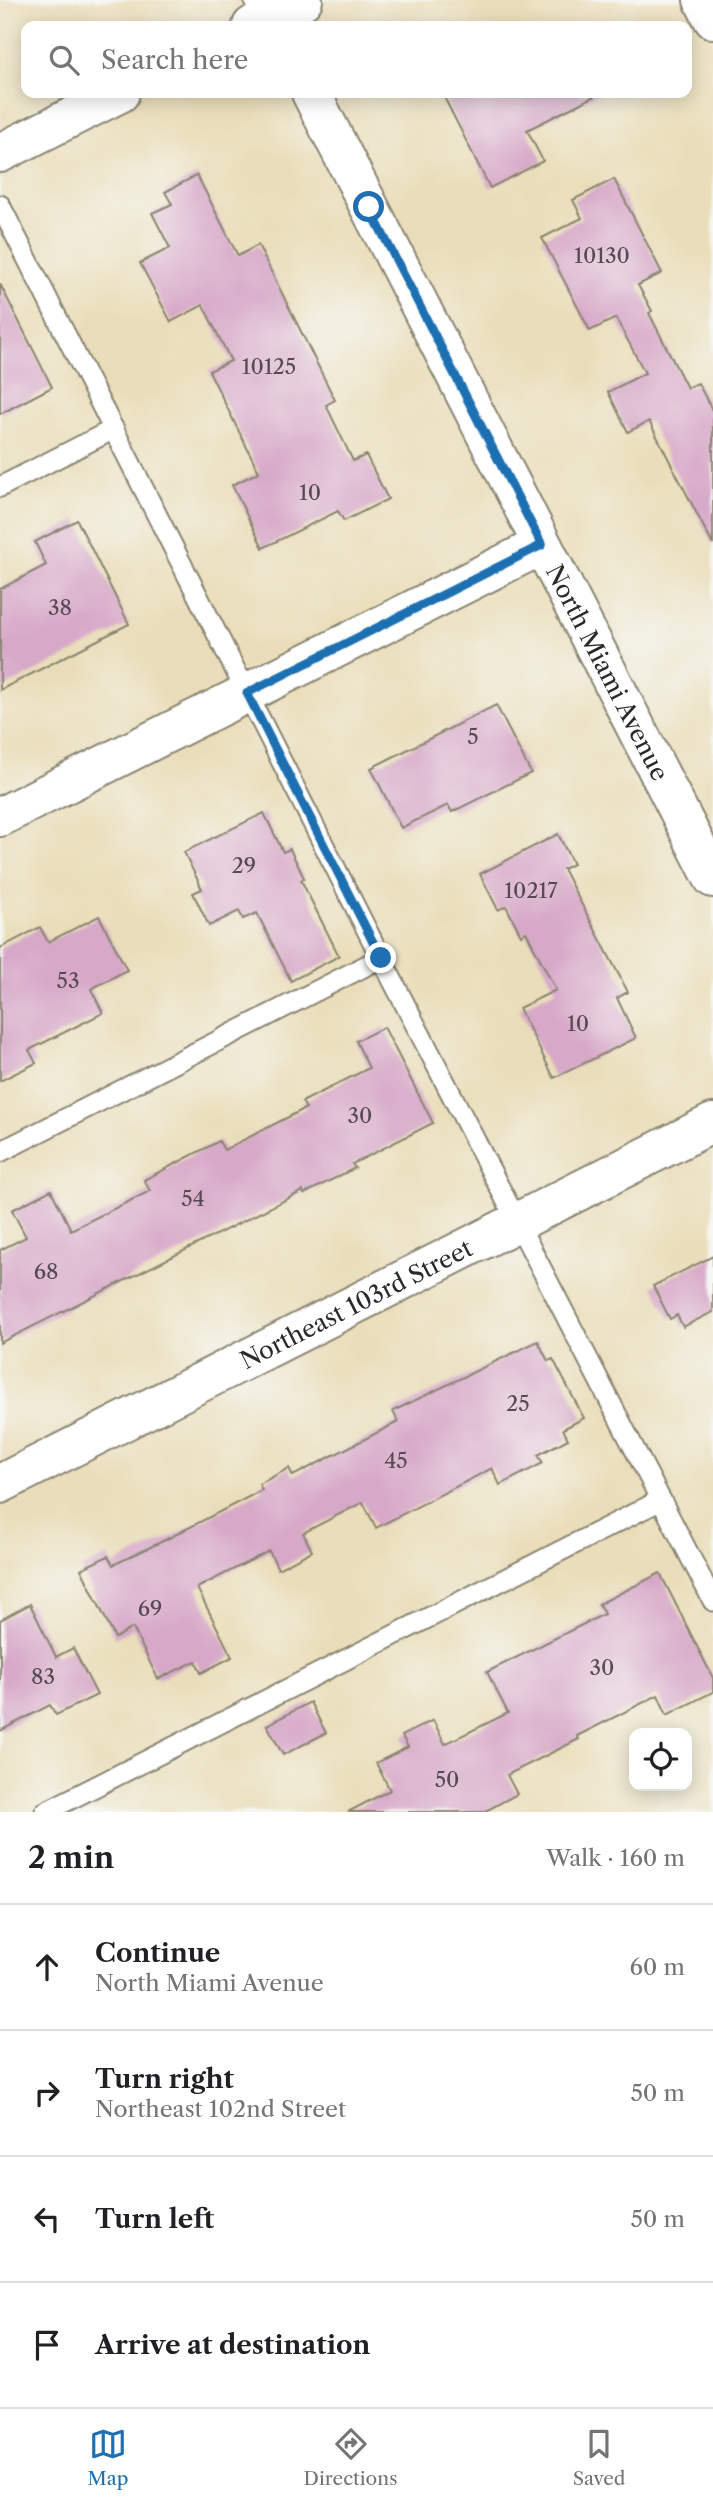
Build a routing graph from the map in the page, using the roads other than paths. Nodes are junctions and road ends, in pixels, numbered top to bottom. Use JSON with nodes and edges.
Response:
{"nodes":[{"id":1,"x":110,"y":98,"type":"edge"},
{"id":2,"x":314,"y":98,"type":"edge"},
{"id":3,"x":0,"y":153,"type":"edge"},
{"id":4,"x":0,"y":205,"type":"edge"},
{"id":5,"x":114,"y":429,"type":"junction"},
{"id":6,"x":0,"y":487,"type":"edge"},
{"id":7,"x":542,"y":545,"type":"junction"},
{"id":8,"x":247,"y":693,"type":"junction"},
{"id":9,"x":0,"y":817,"type":"edge"},
{"id":10,"x":713,"y":878,"type":"edge"},
{"id":11,"x":381,"y":958,"type":"junction"},
{"id":12,"x":713,"y":1123,"type":"edge"},
{"id":13,"x":0,"y":1152,"type":"edge"},
{"id":14,"x":517,"y":1222,"type":"junction"},
{"id":15,"x":0,"y":1484,"type":"edge"},
{"id":16,"x":661,"y":1500,"type":"junction"},
{"id":17,"x":713,"y":1601,"type":"edge"},
{"id":18,"x":45,"y":1812,"type":"edge"}],
"edges":[{"from":1,"to":3,"type":"main road"},
{"from":2,"to":7,"type":"main road","name":"North Miami Avenue"},
{"from":4,"to":5,"type":"lane"},
{"from":5,"to":6,"type":"lane"},
{"from":5,"to":8,"type":"lane"},
{"from":7,"to":8,"type":"main road"},
{"from":7,"to":10,"type":"main road","name":"North Miami Avenue"},
{"from":8,"to":9,"type":"main road"},
{"from":8,"to":11,"type":"lane"},
{"from":11,"to":13,"type":"lane"},
{"from":11,"to":14,"type":"lane"},
{"from":12,"to":14,"type":"main road","name":"Northeast 103rd Street"},
{"from":14,"to":15,"type":"main road","name":"Northeast 103rd Street"},
{"from":14,"to":16,"type":"lane"},
{"from":16,"to":17,"type":"lane"},
{"from":16,"to":18,"type":"lane"}]}
